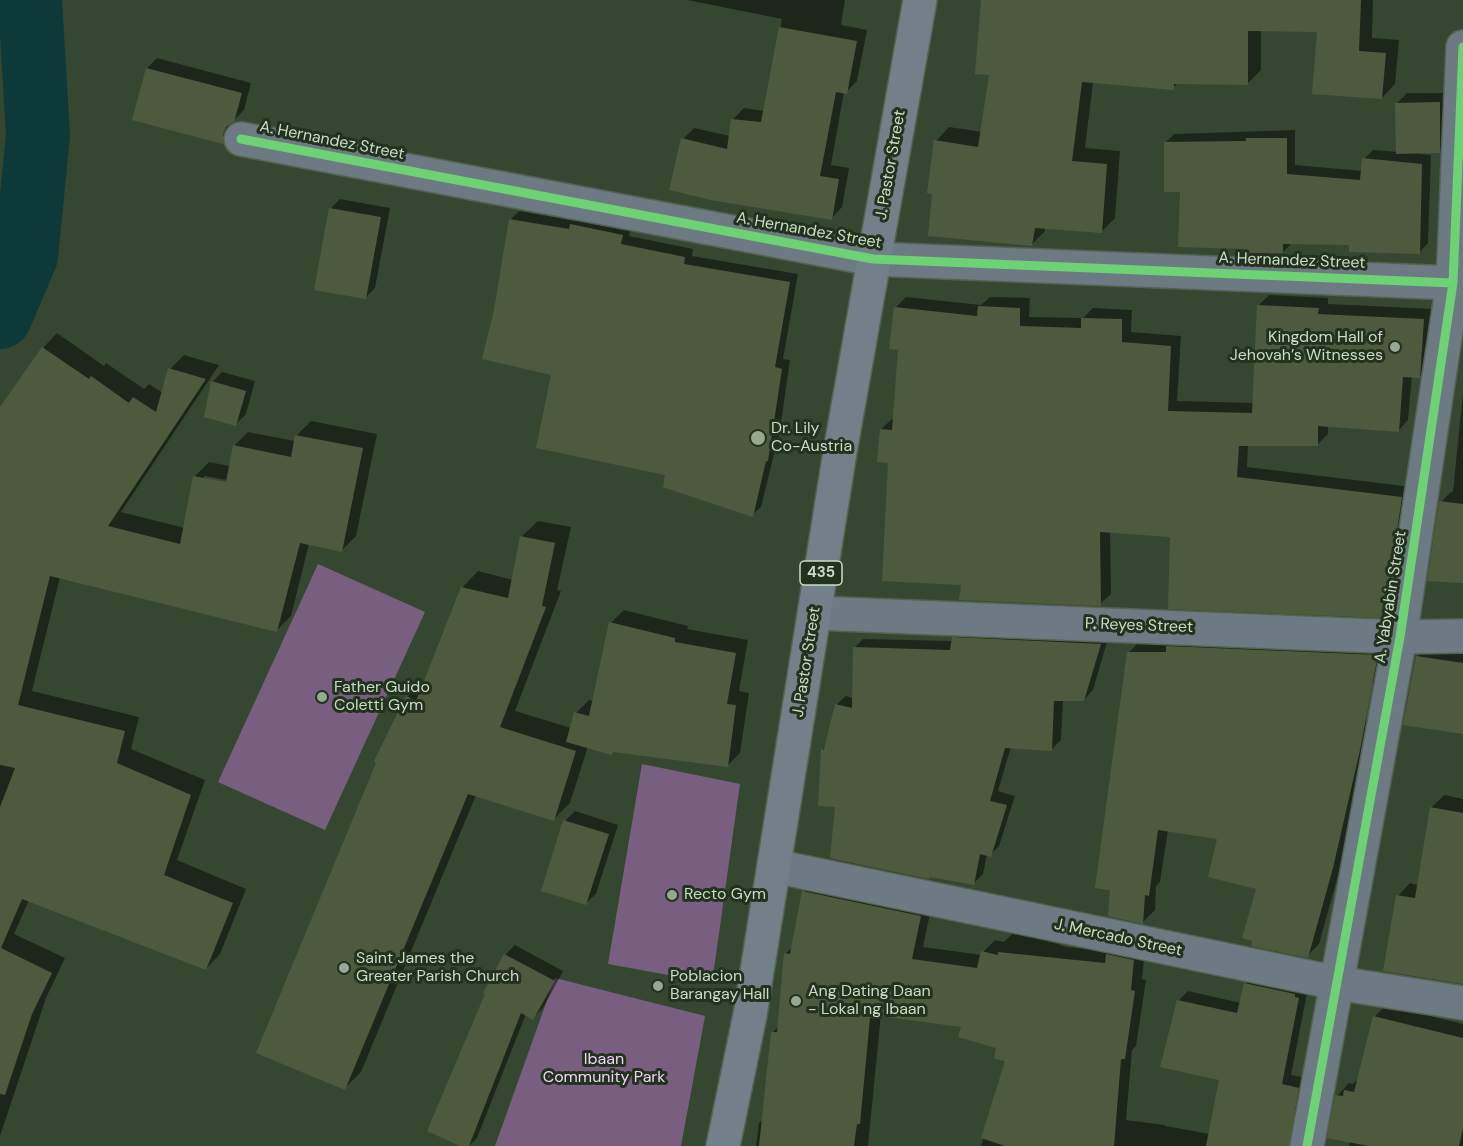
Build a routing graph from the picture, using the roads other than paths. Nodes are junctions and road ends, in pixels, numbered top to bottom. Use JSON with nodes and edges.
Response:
{"nodes":[{"id":1,"x":920,"y":0,"type":"edge"},
{"id":2,"x":1463,"y":47,"type":"edge"},
{"id":3,"x":241,"y":139,"type":"dead end"},
{"id":4,"x":873,"y":259,"type":"junction"},
{"id":5,"x":1453,"y":283,"type":"junction"},
{"id":6,"x":815,"y":613,"type":"junction"},
{"id":7,"x":1463,"y":636,"type":"edge"},
{"id":8,"x":1400,"y":637,"type":"junction"},
{"id":9,"x":774,"y":866,"type":"junction"},
{"id":10,"x":1337,"y":983,"type":"junction"},
{"id":11,"x":1463,"y":1003,"type":"edge"},
{"id":12,"x":723,"y":1146,"type":"edge"},
{"id":13,"x":1307,"y":1146,"type":"edge"}],
"edges":[{"from":1,"to":4,"type":"main road","name":"J. Pastor Street","number":"435"},
{"from":2,"to":5,"type":"street","name":"A. Yabyabin Street"},
{"from":3,"to":4,"type":"street","name":"A. Hernandez Street"},
{"from":4,"to":5,"type":"street","name":"A. Hernandez Street"},
{"from":4,"to":6,"type":"main road","name":"J. Pastor Street","number":"435"},
{"from":5,"to":8,"type":"street","name":"A. Yabyabin Street"},
{"from":6,"to":8,"type":"street","name":"P. Reyes Street"},
{"from":6,"to":9,"type":"main road","name":"J. Pastor Street","number":"435"},
{"from":7,"to":8,"type":"street","name":"P. Reyes Street"},
{"from":8,"to":10,"type":"street","name":"A. Yabyabin Street"},
{"from":9,"to":10,"type":"street","name":"J. Mercado Street"},
{"from":9,"to":12,"type":"main road","name":"J. Pastor Street","number":"435"},
{"from":10,"to":11,"type":"street","name":"J. Mercado Street"},
{"from":10,"to":13,"type":"street","name":"A. Yabyabin Street"}]}
